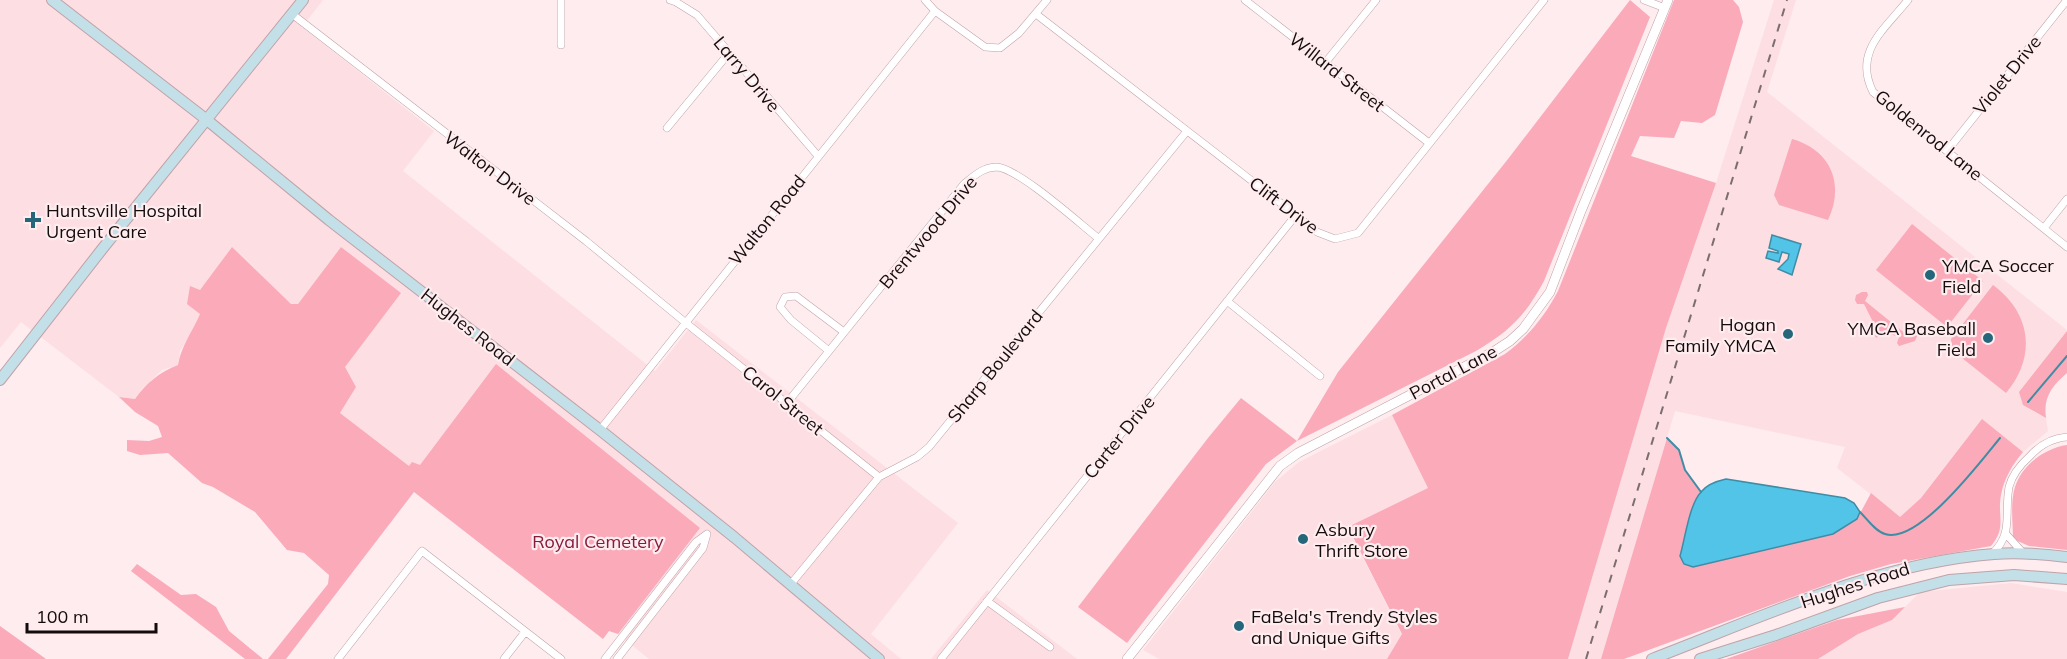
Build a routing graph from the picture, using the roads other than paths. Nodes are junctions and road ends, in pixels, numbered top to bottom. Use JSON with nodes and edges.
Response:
{"nodes":[{"id":1,"x":52,"y":0,"type":"edge"},
{"id":2,"x":303,"y":0,"type":"edge"},
{"id":3,"x":561,"y":0,"type":"edge"},
{"id":4,"x":670,"y":0,"type":"edge"},
{"id":5,"x":925,"y":0,"type":"edge"},
{"id":6,"x":1047,"y":0,"type":"edge"},
{"id":7,"x":1245,"y":0,"type":"edge"},
{"id":8,"x":1376,"y":0,"type":"edge"},
{"id":9,"x":1544,"y":0,"type":"edge"},
{"id":10,"x":1644,"y":0,"type":"edge"},
{"id":11,"x":1908,"y":0,"type":"edge"},
{"id":12,"x":2067,"y":0,"type":"edge"},
{"id":13,"x":1667,"y":4,"type":"edge"},
{"id":14,"x":935,"y":11,"type":"junction"},
{"id":15,"x":292,"y":14,"type":"junction"},
{"id":16,"x":1036,"y":14,"type":"junction"},
{"id":17,"x":561,"y":45,"type":"dead end"},
{"id":18,"x":729,"y":53,"type":"junction"},
{"id":19,"x":1325,"y":63,"type":"junction"},
{"id":20,"x":207,"y":120,"type":"junction"},
{"id":21,"x":667,"y":128,"type":"dead end"},
{"id":22,"x":1187,"y":131,"type":"junction"},
{"id":23,"x":1429,"y":143,"type":"junction"},
{"id":24,"x":1947,"y":151,"type":"junction"},
{"id":25,"x":818,"y":156,"type":"junction"},
{"id":26,"x":2067,"y":200,"type":"edge"},
{"id":27,"x":1296,"y":215,"type":"junction"},
{"id":28,"x":2044,"y":228,"type":"junction"},
{"id":29,"x":1098,"y":238,"type":"junction"},
{"id":30,"x":2067,"y":247,"type":"edge"},
{"id":31,"x":1227,"y":301,"type":"junction"},
{"id":32,"x":686,"y":323,"type":"junction"},
{"id":33,"x":844,"y":333,"type":"junction"},
{"id":34,"x":829,"y":351,"type":"junction"},
{"id":35,"x":1320,"y":376,"type":"dead end"},
{"id":36,"x":0,"y":380,"type":"edge"},
{"id":37,"x":787,"y":403,"type":"junction"},
{"id":38,"x":600,"y":430,"type":"junction"},
{"id":39,"x":2067,"y":437,"type":"edge"},
{"id":40,"x":879,"y":477,"type":"junction"},
{"id":41,"x":716,"y":523,"type":"junction"},
{"id":42,"x":708,"y":534,"type":"junction"},
{"id":43,"x":2006,"y":534,"type":"junction"},
{"id":44,"x":1992,"y":554,"type":"junction"},
{"id":45,"x":2023,"y":554,"type":"junction"},
{"id":46,"x":2067,"y":557,"type":"edge"},
{"id":47,"x":2067,"y":579,"type":"edge"},
{"id":48,"x":790,"y":585,"type":"junction"},
{"id":49,"x":987,"y":602,"type":"junction"},
{"id":50,"x":638,"y":617,"type":"junction"},
{"id":51,"x":645,"y":622,"type":"junction"},
{"id":52,"x":525,"y":632,"type":"junction"},
{"id":53,"x":1050,"y":647,"type":"dead end"},
{"id":54,"x":338,"y":659,"type":"edge"},
{"id":55,"x":504,"y":659,"type":"edge"},
{"id":56,"x":561,"y":659,"type":"edge"},
{"id":57,"x":605,"y":659,"type":"edge"},
{"id":58,"x":617,"y":659,"type":"edge"},
{"id":59,"x":879,"y":659,"type":"edge"},
{"id":60,"x":941,"y":659,"type":"edge"},
{"id":61,"x":1127,"y":659,"type":"edge"},
{"id":62,"x":1652,"y":659,"type":"edge"},
{"id":63,"x":1700,"y":659,"type":"edge"}],
"edges":[{"from":1,"to":20,"type":"main road","name":"Hughes Road"},
{"from":2,"to":15,"type":"main road"},
{"from":3,"to":17,"type":"street"},
{"from":4,"to":18,"type":"street","name":"Larry Drive"},
{"from":5,"to":14,"type":"street"},
{"from":6,"to":16,"type":"street"},
{"from":7,"to":19,"type":"street","name":"Willard Street"},
{"from":8,"to":19,"type":"street"},
{"from":9,"to":23,"type":"street","name":"Clift Drive"},
{"from":10,"to":13,"type":"street"},
{"from":11,"to":24,"type":"street","name":"Goldenrod Lane"},
{"from":12,"to":24,"type":"street","name":"Violet Drive"},
{"from":13,"to":61,"type":"street","name":"Portal Lane"},
{"from":14,"to":16,"type":"street"},
{"from":14,"to":25,"type":"street","name":"Walton Road"},
{"from":15,"to":20,"type":"main road"},
{"from":15,"to":32,"type":"street","name":"Walton Drive"},
{"from":16,"to":22,"type":"street","name":"Clift Drive"},
{"from":18,"to":21,"type":"street"},
{"from":18,"to":25,"type":"street","name":"Larry Drive"},
{"from":19,"to":23,"type":"street","name":"Willard Street"},
{"from":20,"to":36,"type":"main road"},
{"from":20,"to":38,"type":"main road","name":"Hughes Road"},
{"from":22,"to":27,"type":"street","name":"Clift Drive"},
{"from":22,"to":29,"type":"street","name":"Sharp Boulevard"},
{"from":23,"to":27,"type":"street","name":"Clift Drive"},
{"from":24,"to":28,"type":"street","name":"Goldenrod Lane"},
{"from":25,"to":32,"type":"street","name":"Walton Road"},
{"from":26,"to":28,"type":"street"},
{"from":27,"to":31,"type":"street","name":"Carter Drive"},
{"from":28,"to":30,"type":"street","name":"Goldenrod Lane"},
{"from":29,"to":33,"type":"street","name":"Brentwood Drive"},
{"from":29,"to":40,"type":"street","name":"Sharp Boulevard"},
{"from":31,"to":35,"type":"street"},
{"from":31,"to":49,"type":"street","name":"Carter Drive"},
{"from":32,"to":37,"type":"street","name":"Carol Street"},
{"from":32,"to":38,"type":"street","name":"Walton Road"},
{"from":33,"to":34,"type":"street","name":"Brentwood Drive"},
{"from":33,"to":34,"type":"street"},
{"from":34,"to":37,"type":"street","name":"Brentwood Drive"},
{"from":37,"to":40,"type":"street","name":"Carol Street"},
{"from":38,"to":41,"type":"main road","name":"Hughes Road"},
{"from":39,"to":43,"type":"street"},
{"from":40,"to":48,"type":"street","name":"Sharp Boulevard"},
{"from":41,"to":42,"type":"street"},
{"from":41,"to":48,"type":"main road","name":"Hughes Road"},
{"from":42,"to":50,"type":"street"},
{"from":42,"to":51,"type":"street"},
{"from":43,"to":44,"type":"street"},
{"from":43,"to":45,"type":"street"},
{"from":44,"to":45,"type":"main road","name":"Hughes Road"},
{"from":44,"to":62,"type":"main road","name":"Hughes Road"},
{"from":45,"to":46,"type":"main road","name":"Hughes Road"},
{"from":47,"to":63,"type":"main road","name":"Hughes Road"},
{"from":48,"to":59,"type":"main road","name":"Hughes Road"},
{"from":49,"to":53,"type":"street"},
{"from":49,"to":60,"type":"street","name":"Carter Drive"},
{"from":50,"to":51,"type":"street"},
{"from":50,"to":57,"type":"street"},
{"from":51,"to":58,"type":"street"},
{"from":52,"to":54,"type":"street"},
{"from":52,"to":55,"type":"street"},
{"from":52,"to":56,"type":"street"}]}
